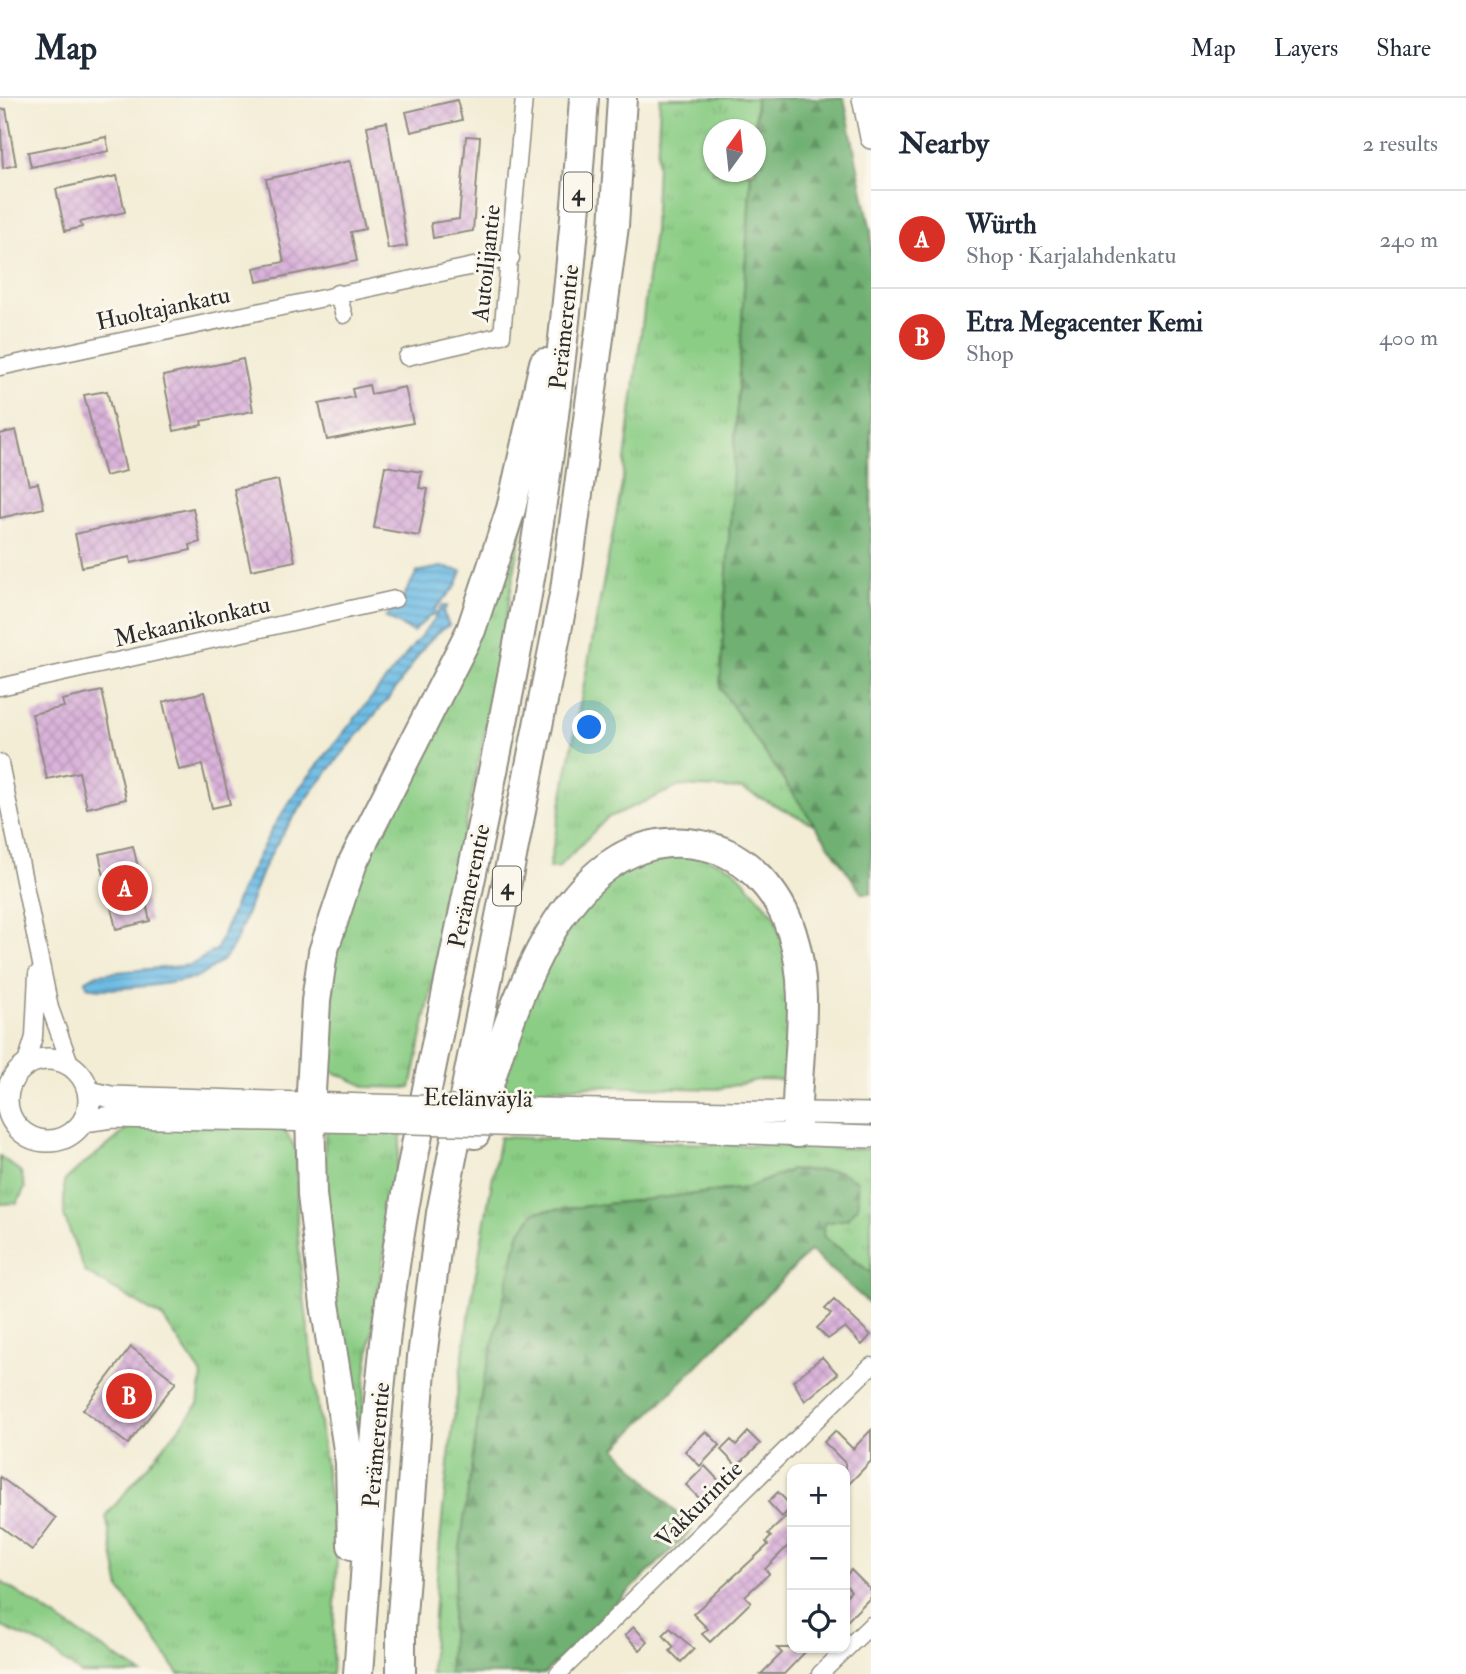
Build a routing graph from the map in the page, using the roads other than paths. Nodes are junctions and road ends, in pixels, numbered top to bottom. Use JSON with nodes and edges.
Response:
{"nodes":[{"id":1,"x":524,"y":98,"type":"edge"},
{"id":2,"x":584,"y":98,"type":"edge"},
{"id":3,"x":622,"y":98,"type":"edge"},
{"id":4,"x":863,"y":98,"type":"edge"},
{"id":5,"x":871,"y":138,"type":"edge"},
{"id":6,"x":511,"y":258,"type":"junction"},
{"id":7,"x":569,"y":285,"type":"junction"},
{"id":8,"x":337,"y":293,"type":"junction"},
{"id":9,"x":344,"y":315,"type":"dead end"},
{"id":10,"x":407,"y":357,"type":"dead end"},
{"id":11,"x":0,"y":367,"type":"edge"},
{"id":12,"x":395,"y":599,"type":"dead end"},
{"id":13,"x":0,"y":687,"type":"edge"},
{"id":14,"x":0,"y":764,"type":"edge"},
{"id":15,"x":38,"y":950,"type":"junction"},
{"id":16,"x":71,"y":1066,"type":"junction"},
{"id":17,"x":13,"y":1076,"type":"edge"},
{"id":18,"x":89,"y":1092,"type":"junction"},
{"id":19,"x":310,"y":1111,"type":"junction"},
{"id":20,"x":871,"y":1115,"type":"edge"},
{"id":21,"x":6,"y":1117,"type":"edge"},
{"id":22,"x":84,"y":1121,"type":"junction"},
{"id":23,"x":797,"y":1123,"type":"junction"},
{"id":24,"x":871,"y":1137,"type":"edge"},
{"id":25,"x":422,"y":1357,"type":"junction"},
{"id":26,"x":871,"y":1366,"type":"edge"},
{"id":27,"x":871,"y":1625,"type":"edge"},
{"id":28,"x":358,"y":1674,"type":"edge"},
{"id":29,"x":401,"y":1674,"type":"edge"},
{"id":30,"x":558,"y":1674,"type":"edge"},
{"id":31,"x":820,"y":1674,"type":"edge"}],
"edges":[{"from":1,"to":6,"type":"street","name":"Autoilijantie"},
{"from":2,"to":7,"type":"highway","name":"Perämerentie","number":"4"},
{"from":3,"to":25,"type":"highway","name":"Perämerentie","number":"4"},
{"from":4,"to":5,"type":"main road"},
{"from":6,"to":8,"type":"street","name":"Huoltajankatu"},
{"from":6,"to":10,"type":"street","name":"Autoilijantie"},
{"from":7,"to":19,"type":"highway"},
{"from":7,"to":28,"type":"highway","name":"Perämerentie","number":"4"},
{"from":8,"to":9,"type":"street"},
{"from":8,"to":11,"type":"street","name":"Huoltajankatu"},
{"from":12,"to":13,"type":"street","name":"Mekaanikonkatu"},
{"from":14,"to":15,"type":"street"},
{"from":15,"to":16,"type":"street"},
{"from":15,"to":17,"type":"street"},
{"from":16,"to":17,"type":"main road"},
{"from":16,"to":18,"type":"main road"},
{"from":17,"to":21,"type":"main road"},
{"from":18,"to":19,"type":"main road","name":"Etelänväylä"},
{"from":18,"to":22,"type":"main road"},
{"from":19,"to":22,"type":"main road","name":"Etelänväylä"},
{"from":19,"to":23,"type":"main road","name":"Etelänväylä","bridge":true},
{"from":19,"to":28,"type":"highway"},
{"from":20,"to":23,"type":"main road","name":"Etelänväylä"},
{"from":21,"to":22,"type":"main road"},
{"from":23,"to":24,"type":"main road","name":"Etelänväylä"},
{"from":23,"to":25,"type":"highway"},
{"from":25,"to":29,"type":"highway","name":"Perämerentie","number":"4"},
{"from":26,"to":30,"type":"street","name":"Vakkurintie"},
{"from":27,"to":31,"type":"street"}]}
